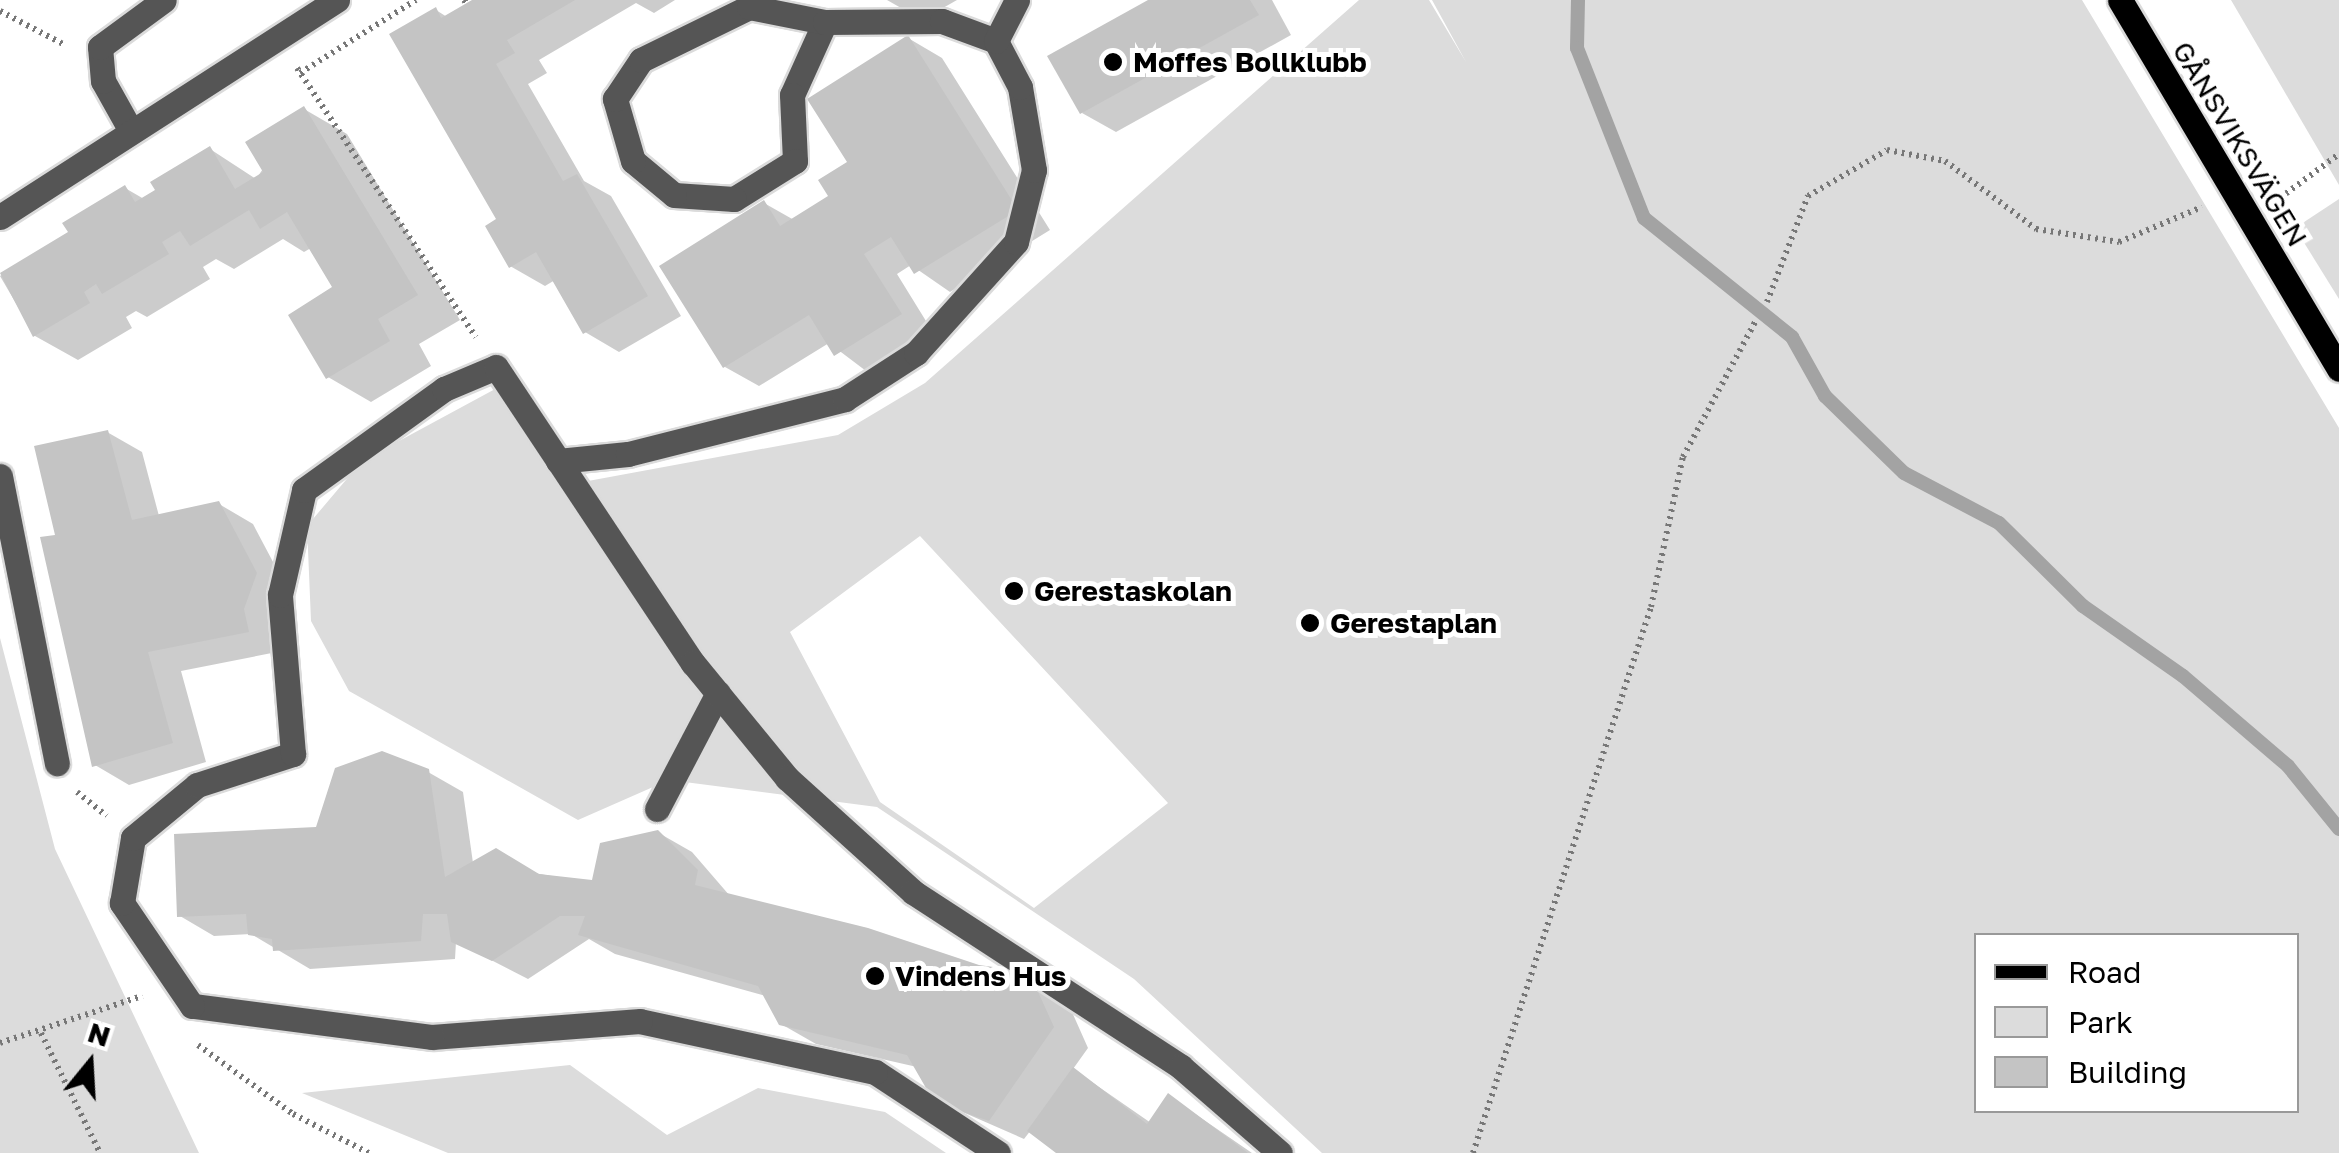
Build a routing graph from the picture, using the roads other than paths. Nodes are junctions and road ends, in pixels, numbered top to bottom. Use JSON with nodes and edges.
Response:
{"nodes":[{"id":1,"x":164,"y":0,"type":"edge"},
{"id":2,"x":337,"y":0,"type":"edge"},
{"id":3,"x":1017,"y":0,"type":"edge"},
{"id":4,"x":2120,"y":0,"type":"edge"},
{"id":5,"x":824,"y":22,"type":"junction"},
{"id":6,"x":996,"y":41,"type":"junction"},
{"id":7,"x":131,"y":131,"type":"junction"},
{"id":8,"x":0,"y":217,"type":"edge"},
{"id":9,"x":2339,"y":370,"type":"edge"},
{"id":10,"x":558,"y":460,"type":"junction"},
{"id":11,"x":0,"y":476,"type":"edge"},
{"id":12,"x":718,"y":693,"type":"junction"},
{"id":13,"x":57,"y":763,"type":"dead end"},
{"id":14,"x":657,"y":809,"type":"dead end"},
{"id":15,"x":998,"y":1153,"type":"edge"},
{"id":16,"x":1280,"y":1153,"type":"edge"}],
"edges":[{"from":1,"to":7,"type":"lane"},
{"from":2,"to":7,"type":"lane"},
{"from":3,"to":6,"type":"lane"},
{"from":4,"to":9,"type":"main road","name":"GÅNSVIKSVÄGEN"},
{"from":5,"to":5,"type":"lane"},
{"from":5,"to":6,"type":"lane"},
{"from":6,"to":10,"type":"lane"},
{"from":7,"to":8,"type":"lane"},
{"from":10,"to":12,"type":"lane"},
{"from":10,"to":15,"type":"lane"},
{"from":11,"to":13,"type":"lane"},
{"from":12,"to":14,"type":"lane"},
{"from":12,"to":16,"type":"lane"}]}
